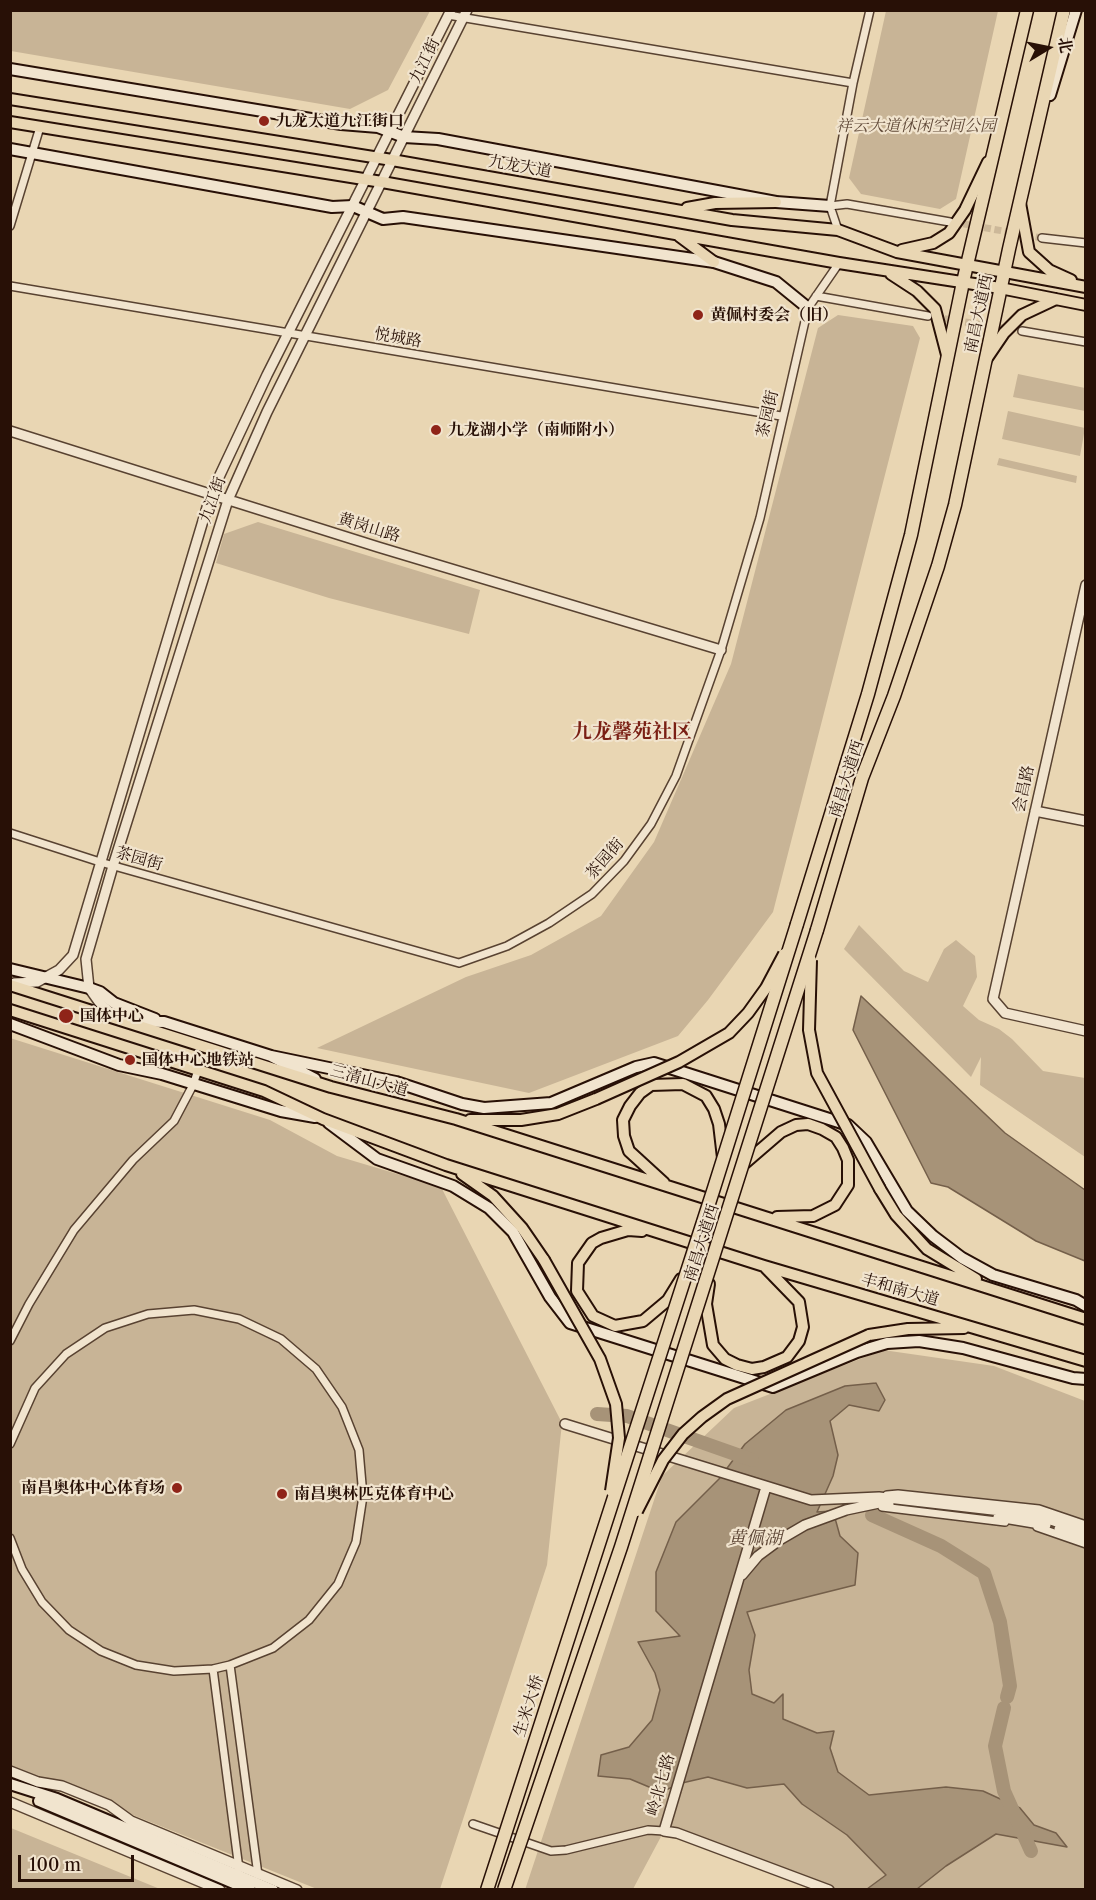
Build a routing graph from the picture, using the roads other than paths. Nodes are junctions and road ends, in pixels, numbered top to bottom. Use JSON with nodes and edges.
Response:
{"nodes":[{"id":1,"x":870,"y":10,"type":"edge"},
{"id":2,"x":1027,"y":10,"type":"edge"},
{"id":3,"x":1064,"y":10,"type":"edge"},
{"id":4,"x":1076,"y":10,"type":"edge"},
{"id":5,"x":449,"y":13,"type":"edge"},
{"id":6,"x":465,"y":15,"type":"edge"},
{"id":7,"x":10,"y":69,"type":"edge"},
{"id":8,"x":853,"y":83,"type":"junction"},
{"id":9,"x":10,"y":99,"type":"edge"},
{"id":10,"x":10,"y":122,"type":"edge"},
{"id":11,"x":40,"y":127,"type":"junction"},
{"id":12,"x":390,"y":132,"type":"junction"},
{"id":13,"x":404,"y":137,"type":"junction"},
{"id":14,"x":1035,"y":141,"type":"junction"},
{"id":15,"x":994,"y":148,"type":"junction"},
{"id":16,"x":10,"y":149,"type":"edge"},
{"id":17,"x":33,"y":153,"type":"junction"},
{"id":18,"x":376,"y":158,"type":"junction"},
{"id":19,"x":392,"y":160,"type":"junction"},
{"id":20,"x":365,"y":180,"type":"junction"},
{"id":21,"x":382,"y":182,"type":"junction"},
{"id":22,"x":776,"y":202,"type":"junction"},
{"id":23,"x":1020,"y":203,"type":"junction"},
{"id":24,"x":353,"y":206,"type":"junction"},
{"id":25,"x":830,"y":206,"type":"junction"},
{"id":26,"x":679,"y":210,"type":"junction"},
{"id":27,"x":367,"y":212,"type":"junction"},
{"id":28,"x":950,"y":222,"type":"tunnel mouth"},
{"id":29,"x":10,"y":226,"type":"edge"},
{"id":30,"x":838,"y":230,"type":"junction"},
{"id":31,"x":677,"y":234,"type":"junction"},
{"id":32,"x":1042,"y":238,"type":"tunnel mouth"},
{"id":33,"x":1086,"y":243,"type":"edge"},
{"id":34,"x":897,"y":252,"type":"junction"},
{"id":35,"x":714,"y":262,"type":"junction"},
{"id":36,"x":839,"y":263,"type":"junction"},
{"id":37,"x":967,"y":264,"type":"junction"},
{"id":38,"x":885,"y":271,"type":"junction"},
{"id":39,"x":1004,"y":272,"type":"junction"},
{"id":40,"x":963,"y":282,"type":"junction"},
{"id":41,"x":10,"y":286,"type":"edge"},
{"id":42,"x":1086,"y":286,"type":"edge"},
{"id":43,"x":1000,"y":288,"type":"junction"},
{"id":44,"x":816,"y":296,"type":"junction"},
{"id":45,"x":1056,"y":299,"type":"junction"},
{"id":46,"x":1086,"y":305,"type":"edge"},
{"id":47,"x":808,"y":308,"type":"junction"},
{"id":48,"x":928,"y":316,"type":"tunnel mouth"},
{"id":49,"x":1022,"y":331,"type":"tunnel mouth"},
{"id":50,"x":289,"y":333,"type":"junction"},
{"id":51,"x":306,"y":336,"type":"junction"},
{"id":52,"x":1086,"y":342,"type":"edge"},
{"id":53,"x":948,"y":357,"type":"junction"},
{"id":54,"x":986,"y":361,"type":"junction"},
{"id":55,"x":781,"y":416,"type":"junction"},
{"id":56,"x":10,"y":431,"type":"edge"},
{"id":57,"x":211,"y":494,"type":"junction"},
{"id":58,"x":228,"y":500,"type":"junction"},
{"id":59,"x":1086,"y":585,"type":"edge"},
{"id":60,"x":721,"y":650,"type":"junction"},
{"id":61,"x":1035,"y":811,"type":"junction"},
{"id":62,"x":1086,"y":821,"type":"edge"},
{"id":63,"x":10,"y":833,"type":"edge"},
{"id":64,"x":100,"y":862,"type":"junction"},
{"id":65,"x":113,"y":866,"type":"junction"},
{"id":66,"x":792,"y":938,"type":"junction"},
{"id":67,"x":812,"y":945,"type":"junction"},
{"id":68,"x":10,"y":969,"type":"edge"},
{"id":69,"x":44,"y":978,"type":"junction"},
{"id":70,"x":10,"y":984,"type":"edge"},
{"id":71,"x":89,"y":988,"type":"junction"},
{"id":72,"x":10,"y":1010,"type":"edge"},
{"id":73,"x":119,"y":1021,"type":"junction"},
{"id":74,"x":164,"y":1022,"type":"junction"},
{"id":75,"x":10,"y":1024,"type":"edge"},
{"id":76,"x":1086,"y":1031,"type":"edge"},
{"id":77,"x":271,"y":1056,"type":"junction"},
{"id":78,"x":198,"y":1070,"type":"junction"},
{"id":79,"x":193,"y":1085,"type":"junction"},
{"id":80,"x":331,"y":1087,"type":"junction"},
{"id":81,"x":323,"y":1119,"type":"junction"},
{"id":82,"x":456,"y":1119,"type":"junction"},
{"id":83,"x":723,"y":1158,"type":"junction"},
{"id":84,"x":745,"y":1163,"type":"junction"},
{"id":85,"x":446,"y":1165,"type":"junction"},
{"id":86,"x":669,"y":1187,"type":"junction"},
{"id":87,"x":721,"y":1203,"type":"joint"},
{"id":88,"x":765,"y":1217,"type":"junction"},
{"id":89,"x":660,"y":1232,"type":"junction"},
{"id":90,"x":764,"y":1266,"type":"junction"},
{"id":91,"x":688,"y":1268,"type":"junction"},
{"id":92,"x":711,"y":1268,"type":"junction"},
{"id":93,"x":1020,"y":1298,"type":"junction"},
{"id":94,"x":1086,"y":1306,"type":"edge"},
{"id":95,"x":1086,"y":1319,"type":"edge"},
{"id":96,"x":974,"y":1327,"type":"junction"},
{"id":97,"x":10,"y":1341,"type":"edge"},
{"id":98,"x":1086,"y":1361,"type":"edge"},
{"id":99,"x":1086,"y":1379,"type":"edge"},
{"id":100,"x":565,"y":1424,"type":"dead end"},
{"id":101,"x":10,"y":1444,"type":"edge"},
{"id":102,"x":766,"y":1487,"type":"junction"},
{"id":103,"x":879,"y":1497,"type":"junction"},
{"id":104,"x":872,"y":1504,"type":"junction"},
{"id":105,"x":1086,"y":1526,"type":"edge"},
{"id":106,"x":1086,"y":1532,"type":"edge"},
{"id":107,"x":603,"y":1533,"type":"junction"},
{"id":108,"x":10,"y":1538,"type":"edge"},
{"id":109,"x":1086,"y":1538,"type":"edge"},
{"id":110,"x":1086,"y":1544,"type":"edge"},
{"id":111,"x":621,"y":1547,"type":"junction"},
{"id":112,"x":738,"y":1580,"type":"junction"},
{"id":113,"x":230,"y":1665,"type":"junction"},
{"id":114,"x":213,"y":1669,"type":"junction"},
{"id":115,"x":10,"y":1771,"type":"edge"},
{"id":116,"x":10,"y":1785,"type":"edge"},
{"id":117,"x":10,"y":1792,"type":"edge"},
{"id":118,"x":10,"y":1802,"type":"edge"},
{"id":119,"x":473,"y":1824,"type":"dead end"},
{"id":120,"x":664,"y":1832,"type":"junction"},
{"id":121,"x":250,"y":1880,"type":"edge"},
{"id":122,"x":220,"y":1890,"type":"edge"},
{"id":123,"x":273,"y":1890,"type":"edge"},
{"id":124,"x":297,"y":1890,"type":"edge"},
{"id":125,"x":487,"y":1890,"type":"edge"},
{"id":126,"x":504,"y":1890,"type":"edge"},
{"id":127,"x":829,"y":1890,"type":"edge"}],
"edges":[{"from":1,"to":8,"type":"street"},
{"from":2,"to":15,"type":"highway","name":"南昌大道西"},
{"from":3,"to":14,"type":"highway","name":"南昌大道西"},
{"from":4,"to":14,"type":"main road"},
{"from":5,"to":6,"type":"street"},
{"from":5,"to":12,"type":"street","name":"九江街"},
{"from":6,"to":8,"type":"street"},
{"from":6,"to":13,"type":"street","name":"九江街"},
{"from":7,"to":12,"type":"main road"},
{"from":8,"to":25,"type":"street"},
{"from":9,"to":18,"type":"main road","name":"九龙大道"},
{"from":10,"to":11,"type":"main road"},
{"from":11,"to":17,"type":"street"},
{"from":11,"to":20,"type":"main road"},
{"from":12,"to":13,"type":"main road"},
{"from":12,"to":18,"type":"street","name":"九江街"},
{"from":13,"to":19,"type":"street","name":"九江街"},
{"from":13,"to":22,"type":"main road"},
{"from":14,"to":23,"type":"highway","name":"南昌大道西"},
{"from":15,"to":34,"type":"main road"},
{"from":15,"to":37,"type":"highway","name":"南昌大道西"},
{"from":16,"to":17,"type":"main road"},
{"from":17,"to":24,"type":"main road"},
{"from":17,"to":29,"type":"street"},
{"from":18,"to":19,"type":"main road","name":"九龙大道"},
{"from":18,"to":20,"type":"street","name":"九江街"},
{"from":19,"to":21,"type":"street","name":"九江街"},
{"from":19,"to":26,"type":"main road","name":"九龙大道"},
{"from":20,"to":21,"type":"main road"},
{"from":20,"to":24,"type":"street","name":"九江街"},
{"from":21,"to":27,"type":"street","name":"九江街"},
{"from":21,"to":31,"type":"main road"},
{"from":22,"to":25,"type":"main road"},
{"from":22,"to":26,"type":"main road"},
{"from":23,"to":39,"type":"highway","name":"南昌大道西"},
{"from":23,"to":42,"type":"main road"},
{"from":24,"to":27,"type":"main road"},
{"from":24,"to":50,"type":"street","name":"九江街"},
{"from":25,"to":28,"type":"street"},
{"from":25,"to":30,"type":"street"},
{"from":26,"to":30,"type":"main road","name":"九龙大道"},
{"from":27,"to":35,"type":"main road"},
{"from":27,"to":51,"type":"street","name":"九江街"},
{"from":30,"to":34,"type":"main road","name":"九龙大道"},
{"from":31,"to":35,"type":"main road"},
{"from":31,"to":36,"type":"main road"},
{"from":32,"to":33,"type":"street"},
{"from":34,"to":37,"type":"main road","name":"九龙大道"},
{"from":35,"to":47,"type":"main road"},
{"from":36,"to":38,"type":"main road"},
{"from":36,"to":44,"type":"street","name":"茶园街"},
{"from":37,"to":39,"type":"main road","name":"九龙大道"},
{"from":37,"to":40,"type":"highway","name":"南昌大道西"},
{"from":38,"to":40,"type":"main road"},
{"from":38,"to":53,"type":"main road"},
{"from":39,"to":42,"type":"main road","name":"九龙大道"},
{"from":39,"to":43,"type":"highway","name":"南昌大道西"},
{"from":40,"to":43,"type":"main road"},
{"from":40,"to":53,"type":"highway","name":"南昌大道西"},
{"from":41,"to":50,"type":"street","name":"悦城路"},
{"from":43,"to":45,"type":"main road"},
{"from":43,"to":54,"type":"highway","name":"南昌大道西"},
{"from":44,"to":47,"type":"street","name":"茶园街"},
{"from":44,"to":48,"type":"street"},
{"from":45,"to":46,"type":"main road"},
{"from":45,"to":54,"type":"main road"},
{"from":47,"to":55,"type":"street","name":"茶园街"},
{"from":49,"to":52,"type":"street"},
{"from":50,"to":51,"type":"street","name":"悦城路"},
{"from":50,"to":57,"type":"street","name":"九江街"},
{"from":51,"to":55,"type":"street","name":"悦城路"},
{"from":51,"to":58,"type":"street","name":"九江街"},
{"from":53,"to":66,"type":"highway","name":"南昌大道西","bridge":true},
{"from":54,"to":67,"type":"highway","name":"南昌大道西","bridge":true},
{"from":55,"to":60,"type":"street","name":"茶园街"},
{"from":56,"to":57,"type":"street","name":"黄岗山路"},
{"from":57,"to":58,"type":"street","name":"黄岗山路"},
{"from":57,"to":64,"type":"street","name":"九江街"},
{"from":58,"to":60,"type":"street","name":"黄岗山路"},
{"from":58,"to":65,"type":"street","name":"九江街"},
{"from":59,"to":61,"type":"street","name":"会昌路"},
{"from":60,"to":65,"type":"street","name":"茶园街"},
{"from":61,"to":62,"type":"street"},
{"from":61,"to":76,"type":"street","name":"会昌路"},
{"from":63,"to":64,"type":"street","name":"茶园街"},
{"from":64,"to":65,"type":"street","name":"茶园街"},
{"from":64,"to":69,"type":"street","name":"九江街"},
{"from":65,"to":71,"type":"street","name":"九江街"},
{"from":66,"to":82,"type":"main road","bridge":true},
{"from":66,"to":83,"type":"highway","name":"南昌大道西","bridge":true},
{"from":67,"to":84,"type":"highway","name":"南昌大道西","bridge":true},
{"from":67,"to":93,"type":"main road","bridge":true},
{"from":68,"to":69,"type":"main road"},
{"from":69,"to":70,"type":"street","name":"九江街"},
{"from":69,"to":71,"type":"main road"},
{"from":70,"to":73,"type":"main road","name":"三清山大道"},
{"from":71,"to":73,"type":"street"},
{"from":71,"to":74,"type":"main road"},
{"from":72,"to":78,"type":"main road"},
{"from":73,"to":74,"type":"main road"},
{"from":73,"to":80,"type":"main road","name":"三清山大道"},
{"from":74,"to":77,"type":"main road"},
{"from":75,"to":79,"type":"main road"},
{"from":77,"to":80,"type":"main road"},
{"from":77,"to":94,"type":"main road"},
{"from":78,"to":79,"type":"street"},
{"from":78,"to":81,"type":"main road"},
{"from":79,"to":81,"type":"main road"},
{"from":79,"to":97,"type":"street"},
{"from":80,"to":82,"type":"main road","name":"三清山大道"},
{"from":81,"to":85,"type":"main road"},
{"from":81,"to":99,"type":"main road"},
{"from":82,"to":86,"type":"main road","name":"三清山大道"},
{"from":83,"to":86,"type":"main road"},
{"from":83,"to":91,"type":"highway","name":"南昌大道西","bridge":true},
{"from":84,"to":88,"type":"main road"},
{"from":84,"to":92,"type":"highway","name":"南昌大道西","bridge":true},
{"from":85,"to":89,"type":"main road"},
{"from":85,"to":107,"type":"main road","bridge":true},
{"from":86,"to":87,"type":"main road","name":"三清山大道"},
{"from":87,"to":88,"type":"main road","name":"丰和南大道"},
{"from":88,"to":93,"type":"main road","name":"丰和南大道"},
{"from":89,"to":90,"type":"main road","name":"丰和南大道"},
{"from":89,"to":91,"type":"main road","bridge":true},
{"from":90,"to":92,"type":"main road","bridge":true},
{"from":90,"to":96,"type":"main road","name":"丰和南大道"},
{"from":91,"to":107,"type":"highway","name":"南昌大道西","bridge":true},
{"from":92,"to":111,"type":"highway","name":"南昌大道西","bridge":true},
{"from":93,"to":95,"type":"main road","name":"丰和南大道"},
{"from":96,"to":98,"type":"main road","name":"丰和南大道"},
{"from":96,"to":111,"type":"main road","bridge":true},
{"from":100,"to":102,"type":"street"},
{"from":101,"to":113,"type":"street"},
{"from":102,"to":103,"type":"street"},
{"from":102,"to":112,"type":"street","name":"岭北七路"},
{"from":103,"to":105,"type":"street"},
{"from":103,"to":106,"type":"street"},
{"from":104,"to":109,"type":"street","name":"岭北七路"},
{"from":104,"to":110,"type":"street"},
{"from":104,"to":112,"type":"street","name":"岭北七路"},
{"from":107,"to":125,"type":"highway","name":"生米大桥","bridge":true},
{"from":108,"to":114,"type":"street"},
{"from":111,"to":126,"type":"highway","bridge":true},
{"from":112,"to":120,"type":"street","name":"岭北七路"},
{"from":113,"to":114,"type":"street"},
{"from":113,"to":121,"type":"street"},
{"from":114,"to":121,"type":"street"},
{"from":115,"to":121,"type":"street"},
{"from":116,"to":121,"type":"main road"},
{"from":117,"to":121,"type":"main road"},
{"from":118,"to":122,"type":"street"},
{"from":119,"to":120,"type":"street"},
{"from":120,"to":127,"type":"street","name":"岭北七路"},
{"from":121,"to":123,"type":"main road"},
{"from":121,"to":124,"type":"street"}]}
